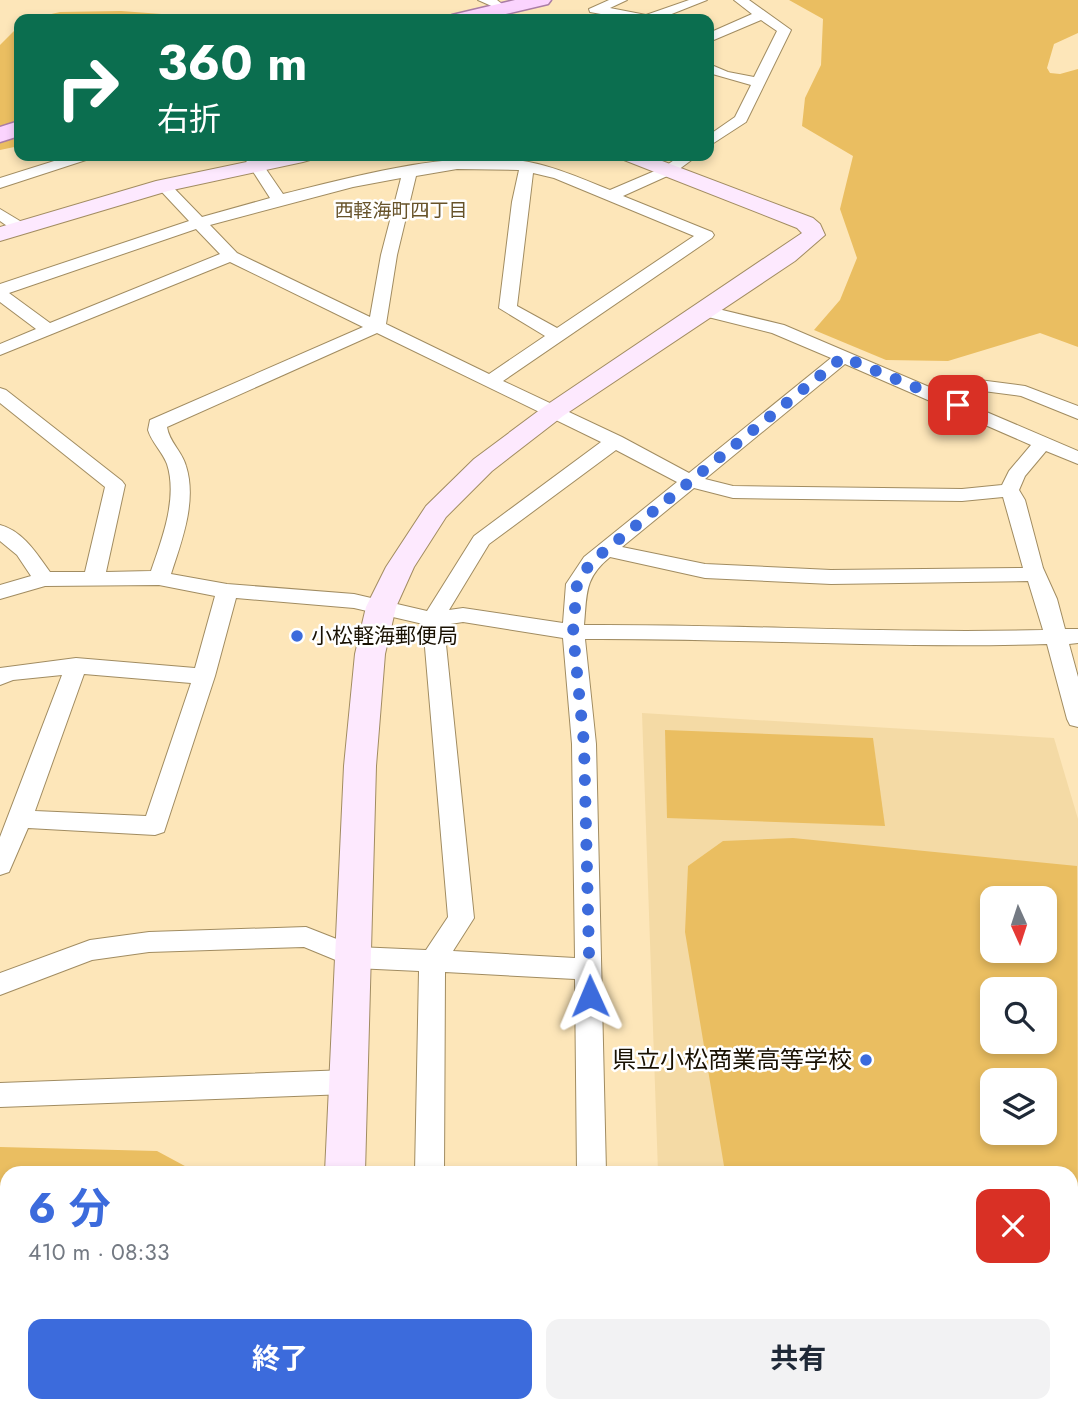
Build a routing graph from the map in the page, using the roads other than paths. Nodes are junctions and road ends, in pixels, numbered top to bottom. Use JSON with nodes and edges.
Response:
{"nodes":[{"id":1,"x":541,"y":0,"type":"edge"},
{"id":2,"x":621,"y":0,"type":"edge"},
{"id":3,"x":701,"y":0,"type":"edge"},
{"id":4,"x":740,"y":0,"type":"edge"},
{"id":5,"x":497,"y":7,"type":"edge"},
{"id":6,"x":468,"y":14,"type":"edge"},
{"id":7,"x":621,"y":14,"type":"edge"},
{"id":8,"x":661,"y":14,"type":"edge"},
{"id":9,"x":763,"y":14,"type":"junction"},
{"id":10,"x":714,"y":36,"type":"edge"},
{"id":11,"x":714,"y":69,"type":"edge"},
{"id":12,"x":759,"y":82,"type":"junction"},
{"id":13,"x":714,"y":138,"type":"edge"},
{"id":14,"x":68,"y":161,"type":"edge"},
{"id":15,"x":253,"y":161,"type":"edge"},
{"id":16,"x":645,"y":161,"type":"edge"},
{"id":17,"x":682,"y":161,"type":"edge"},
{"id":18,"x":527,"y":167,"type":"junction"},
{"id":19,"x":669,"y":170,"type":"junction"},
{"id":20,"x":410,"y":171,"type":"junction"},
{"id":21,"x":0,"y":183,"type":"edge"},
{"id":22,"x":163,"y":186,"type":"junction"},
{"id":23,"x":609,"y":196,"type":"junction"},
{"id":24,"x":279,"y":200,"type":"junction"},
{"id":25,"x":0,"y":214,"type":"edge"},
{"id":26,"x":198,"y":223,"type":"junction"},
{"id":27,"x":10,"y":231,"type":"edge"},
{"id":28,"x":231,"y":256,"type":"junction"},
{"id":29,"x":0,"y":292,"type":"edge"},
{"id":30,"x":706,"y":311,"type":"junction"},
{"id":31,"x":377,"y":327,"type":"junction"},
{"id":32,"x":49,"y":331,"type":"junction"},
{"id":33,"x":558,"y":336,"type":"junction"},
{"id":34,"x":0,"y":350,"type":"edge"},
{"id":35,"x":843,"y":357,"type":"junction"},
{"id":36,"x":490,"y":381,"type":"junction"},
{"id":37,"x":937,"y":396,"type":"junction"},
{"id":38,"x":4,"y":402,"type":"edge"},
{"id":39,"x":554,"y":411,"type":"junction"},
{"id":40,"x":1078,"y":413,"type":"edge"},
{"id":41,"x":615,"y":441,"type":"junction"},
{"id":42,"x":1043,"y":442,"type":"junction"},
{"id":43,"x":1078,"y":458,"type":"edge"},
{"id":44,"x":688,"y":481,"type":"junction"},
{"id":45,"x":1009,"y":491,"type":"junction"},
{"id":46,"x":0,"y":531,"type":"edge"},
{"id":47,"x":606,"y":550,"type":"junction"},
{"id":48,"x":1035,"y":574,"type":"junction"},
{"id":49,"x":95,"y":576,"type":"junction"},
{"id":50,"x":159,"y":578,"type":"junction"},
{"id":51,"x":44,"y":579,"type":"junction"},
{"id":52,"x":227,"y":591,"type":"junction"},
{"id":53,"x":0,"y":592,"type":"edge"},
{"id":54,"x":381,"y":607,"type":"junction"},
{"id":55,"x":433,"y":619,"type":"junction"},
{"id":56,"x":573,"y":632,"type":"junction"},
{"id":57,"x":1078,"y":636,"type":"edge"},
{"id":58,"x":1055,"y":638,"type":"junction"},
{"id":59,"x":76,"y":666,"type":"junction"},
{"id":60,"x":204,"y":676,"type":"junction"},
{"id":61,"x":0,"y":677,"type":"edge"},
{"id":62,"x":1078,"y":719,"type":"edge"},
{"id":63,"x":20,"y":819,"type":"junction"},
{"id":64,"x":0,"y":865,"type":"edge"},
{"id":65,"x":355,"y":957,"type":"junction"},
{"id":66,"x":432,"y":962,"type":"junction"},
{"id":67,"x":589,"y":969,"type":"junction"},
{"id":68,"x":0,"y":984,"type":"edge"},
{"id":69,"x":347,"y":1082,"type":"junction"},
{"id":70,"x":0,"y":1095,"type":"edge"},
{"id":71,"x":345,"y":1166,"type":"edge"},
{"id":72,"x":430,"y":1166,"type":"edge"},
{"id":73,"x":592,"y":1166,"type":"edge"}],
"edges":[{"from":1,"to":5,"type":"main road"},
{"from":2,"to":7,"type":"street"},
{"from":3,"to":8,"type":"street"},
{"from":4,"to":9,"type":"street"},
{"from":5,"to":6,"type":"main road"},
{"from":9,"to":10,"type":"street"},
{"from":9,"to":12,"type":"street"},
{"from":11,"to":12,"type":"street"},
{"from":12,"to":13,"type":"street"},
{"from":14,"to":21,"type":"street"},
{"from":15,"to":22,"type":"street"},
{"from":15,"to":24,"type":"street"},
{"from":16,"to":19,"type":"street"},
{"from":17,"to":19,"type":"street"},
{"from":18,"to":20,"type":"street"},
{"from":18,"to":23,"type":"street"},
{"from":18,"to":33,"type":"street"},
{"from":19,"to":23,"type":"street"},
{"from":19,"to":30,"type":"street"},
{"from":20,"to":24,"type":"street"},
{"from":20,"to":31,"type":"street"},
{"from":22,"to":26,"type":"street"},
{"from":22,"to":27,"type":"street"},
{"from":23,"to":33,"type":"street"},
{"from":24,"to":26,"type":"street"},
{"from":25,"to":27,"type":"street"},
{"from":26,"to":28,"type":"street"},
{"from":26,"to":29,"type":"street"},
{"from":28,"to":31,"type":"street"},
{"from":28,"to":32,"type":"street"},
{"from":29,"to":32,"type":"street"},
{"from":30,"to":35,"type":"street"},
{"from":30,"to":39,"type":"street"},
{"from":31,"to":36,"type":"street"},
{"from":31,"to":50,"type":"street"},
{"from":32,"to":34,"type":"street"},
{"from":33,"to":36,"type":"street"},
{"from":35,"to":37,"type":"street"},
{"from":35,"to":44,"type":"street"},
{"from":36,"to":39,"type":"street"},
{"from":37,"to":40,"type":"street"},
{"from":37,"to":42,"type":"street"},
{"from":38,"to":49,"type":"street"},
{"from":39,"to":41,"type":"street"},
{"from":39,"to":54,"type":"street"},
{"from":41,"to":44,"type":"street"},
{"from":41,"to":55,"type":"street"},
{"from":42,"to":43,"type":"street"},
{"from":42,"to":45,"type":"street"},
{"from":44,"to":45,"type":"street"},
{"from":44,"to":47,"type":"street"},
{"from":45,"to":48,"type":"street"},
{"from":46,"to":51,"type":"street"},
{"from":47,"to":48,"type":"street"},
{"from":47,"to":56,"type":"street"},
{"from":48,"to":58,"type":"street"},
{"from":49,"to":50,"type":"street"},
{"from":49,"to":51,"type":"street"},
{"from":50,"to":52,"type":"street"},
{"from":51,"to":53,"type":"street"},
{"from":52,"to":54,"type":"street"},
{"from":52,"to":60,"type":"street"},
{"from":54,"to":55,"type":"street"},
{"from":54,"to":65,"type":"street"},
{"from":55,"to":56,"type":"street"},
{"from":55,"to":66,"type":"street"},
{"from":56,"to":58,"type":"street"},
{"from":56,"to":67,"type":"street"},
{"from":57,"to":58,"type":"street"},
{"from":58,"to":62,"type":"street"},
{"from":59,"to":60,"type":"street"},
{"from":59,"to":61,"type":"street"},
{"from":59,"to":63,"type":"street"},
{"from":60,"to":63,"type":"street"},
{"from":63,"to":64,"type":"street"},
{"from":65,"to":66,"type":"street"},
{"from":65,"to":68,"type":"street"},
{"from":65,"to":69,"type":"street"},
{"from":66,"to":67,"type":"street"},
{"from":66,"to":72,"type":"street"},
{"from":67,"to":73,"type":"street"},
{"from":69,"to":70,"type":"street"},
{"from":69,"to":71,"type":"street"}]}
